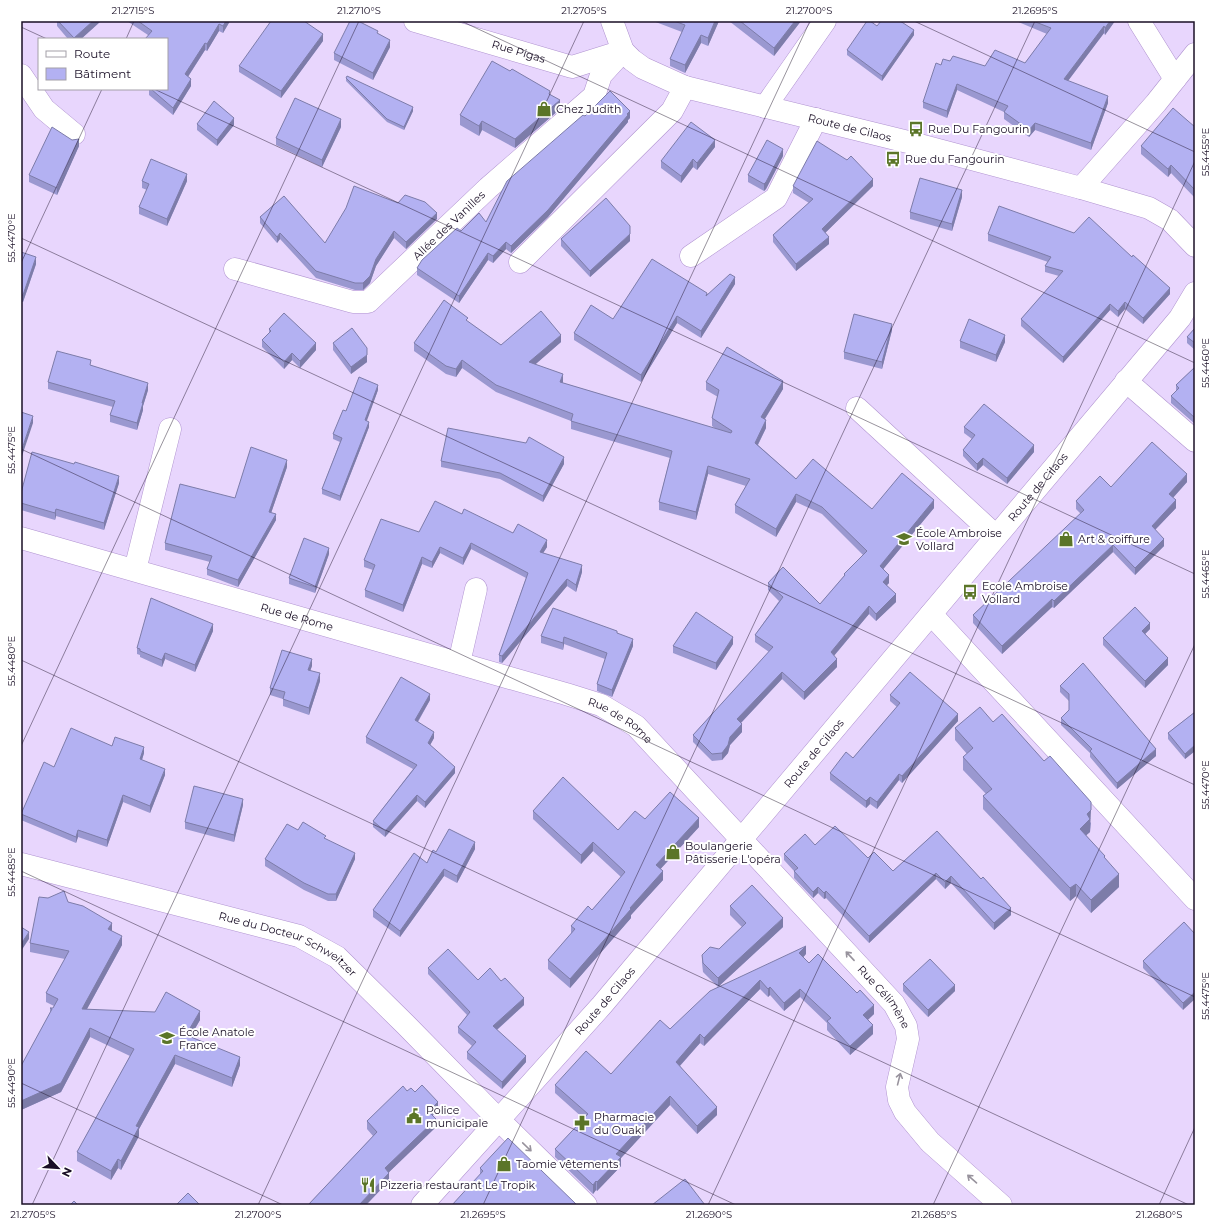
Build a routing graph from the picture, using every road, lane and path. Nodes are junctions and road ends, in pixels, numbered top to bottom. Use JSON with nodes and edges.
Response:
{"nodes":[{"id":1,"x":415,"y":21,"type":"edge"},
{"id":2,"x":612,"y":21,"type":"edge"},
{"id":3,"x":825,"y":21,"type":"edge"},
{"id":4,"x":1139,"y":21,"type":"edge"},
{"id":5,"x":623,"y":51,"type":"junction"},
{"id":6,"x":1195,"y":54,"type":"edge"},
{"id":7,"x":21,"y":75,"type":"edge"},
{"id":8,"x":1175,"y":79,"type":"junction"},
{"id":9,"x":685,"y":87,"type":"junction"},
{"id":10,"x":765,"y":107,"type":"junction"},
{"id":11,"x":816,"y":119,"type":"junction"},
{"id":12,"x":74,"y":134,"type":"dead end"},
{"id":13,"x":1081,"y":188,"type":"junction"},
{"id":14,"x":1195,"y":246,"type":"edge"},
{"id":15,"x":691,"y":256,"type":"dead end"},
{"id":16,"x":520,"y":262,"type":"dead end"},
{"id":17,"x":235,"y":269,"type":"dead end"},
{"id":18,"x":1195,"y":293,"type":"edge"},
{"id":19,"x":1126,"y":381,"type":"junction"},
{"id":20,"x":857,"y":408,"type":"dead end"},
{"id":21,"x":170,"y":429,"type":"dead end"},
{"id":22,"x":1195,"y":441,"type":"edge"},
{"id":23,"x":996,"y":536,"type":"junction"},
{"id":24,"x":21,"y":538,"type":"edge"},
{"id":25,"x":135,"y":570,"type":"junction"},
{"id":26,"x":476,"y":589,"type":"dead end"},
{"id":27,"x":931,"y":614,"type":"junction"},
{"id":28,"x":459,"y":663,"type":"junction"},
{"id":29,"x":742,"y":840,"type":"junction"},
{"id":30,"x":21,"y":864,"type":"edge"},
{"id":31,"x":1195,"y":899,"type":"edge"},
{"id":32,"x":499,"y":1120,"type":"junction"},
{"id":33,"x":422,"y":1205,"type":"edge"},
{"id":34,"x":586,"y":1205,"type":"edge"},
{"id":35,"x":1002,"y":1205,"type":"edge"}],
"edges":[{"from":1,"to":5,"type":"street","name":"Rue Pigas"},
{"from":2,"to":5,"type":"street","name":"Route de Cilaos"},
{"from":3,"to":10,"type":"street"},
{"from":4,"to":8,"type":"street"},
{"from":5,"to":9,"type":"street","name":"Route de Cilaos"},
{"from":5,"to":17,"type":"street","name":"Allée des Vanilles"},
{"from":6,"to":8,"type":"street"},
{"from":7,"to":12,"type":"street"},
{"from":8,"to":13,"type":"street"},
{"from":9,"to":10,"type":"street","name":"Route de Cilaos"},
{"from":9,"to":16,"type":"street"},
{"from":10,"to":11,"type":"street","name":"Route de Cilaos"},
{"from":11,"to":13,"type":"street","name":"Route de Cilaos"},
{"from":11,"to":15,"type":"street"},
{"from":13,"to":14,"type":"street","name":"Route de Cilaos"},
{"from":18,"to":19,"type":"street","name":"Route de Cilaos"},
{"from":19,"to":22,"type":"street"},
{"from":19,"to":23,"type":"street","name":"Route de Cilaos"},
{"from":20,"to":23,"type":"street"},
{"from":21,"to":25,"type":"street"},
{"from":23,"to":27,"type":"street","name":"Route de Cilaos"},
{"from":24,"to":25,"type":"street","name":"Rue de Rome"},
{"from":25,"to":28,"type":"street","name":"Rue de Rome"},
{"from":26,"to":28,"type":"street"},
{"from":27,"to":29,"type":"street","name":"Route de Cilaos"},
{"from":27,"to":31,"type":"street"},
{"from":28,"to":29,"type":"street","name":"Rue de Rome"},
{"from":29,"to":32,"type":"street","name":"Route de Cilaos"},
{"from":35,"to":29,"type":"street","name":"Rue Célimène","one_way":true},
{"from":30,"to":32,"type":"street","name":"Rue du Docteur Schweitzer"},
{"from":32,"to":33,"type":"street","name":"Route de Cilaos"},
{"from":32,"to":34,"type":"street","name":"Rue du Docteur Schweitzer","one_way":true}]}
